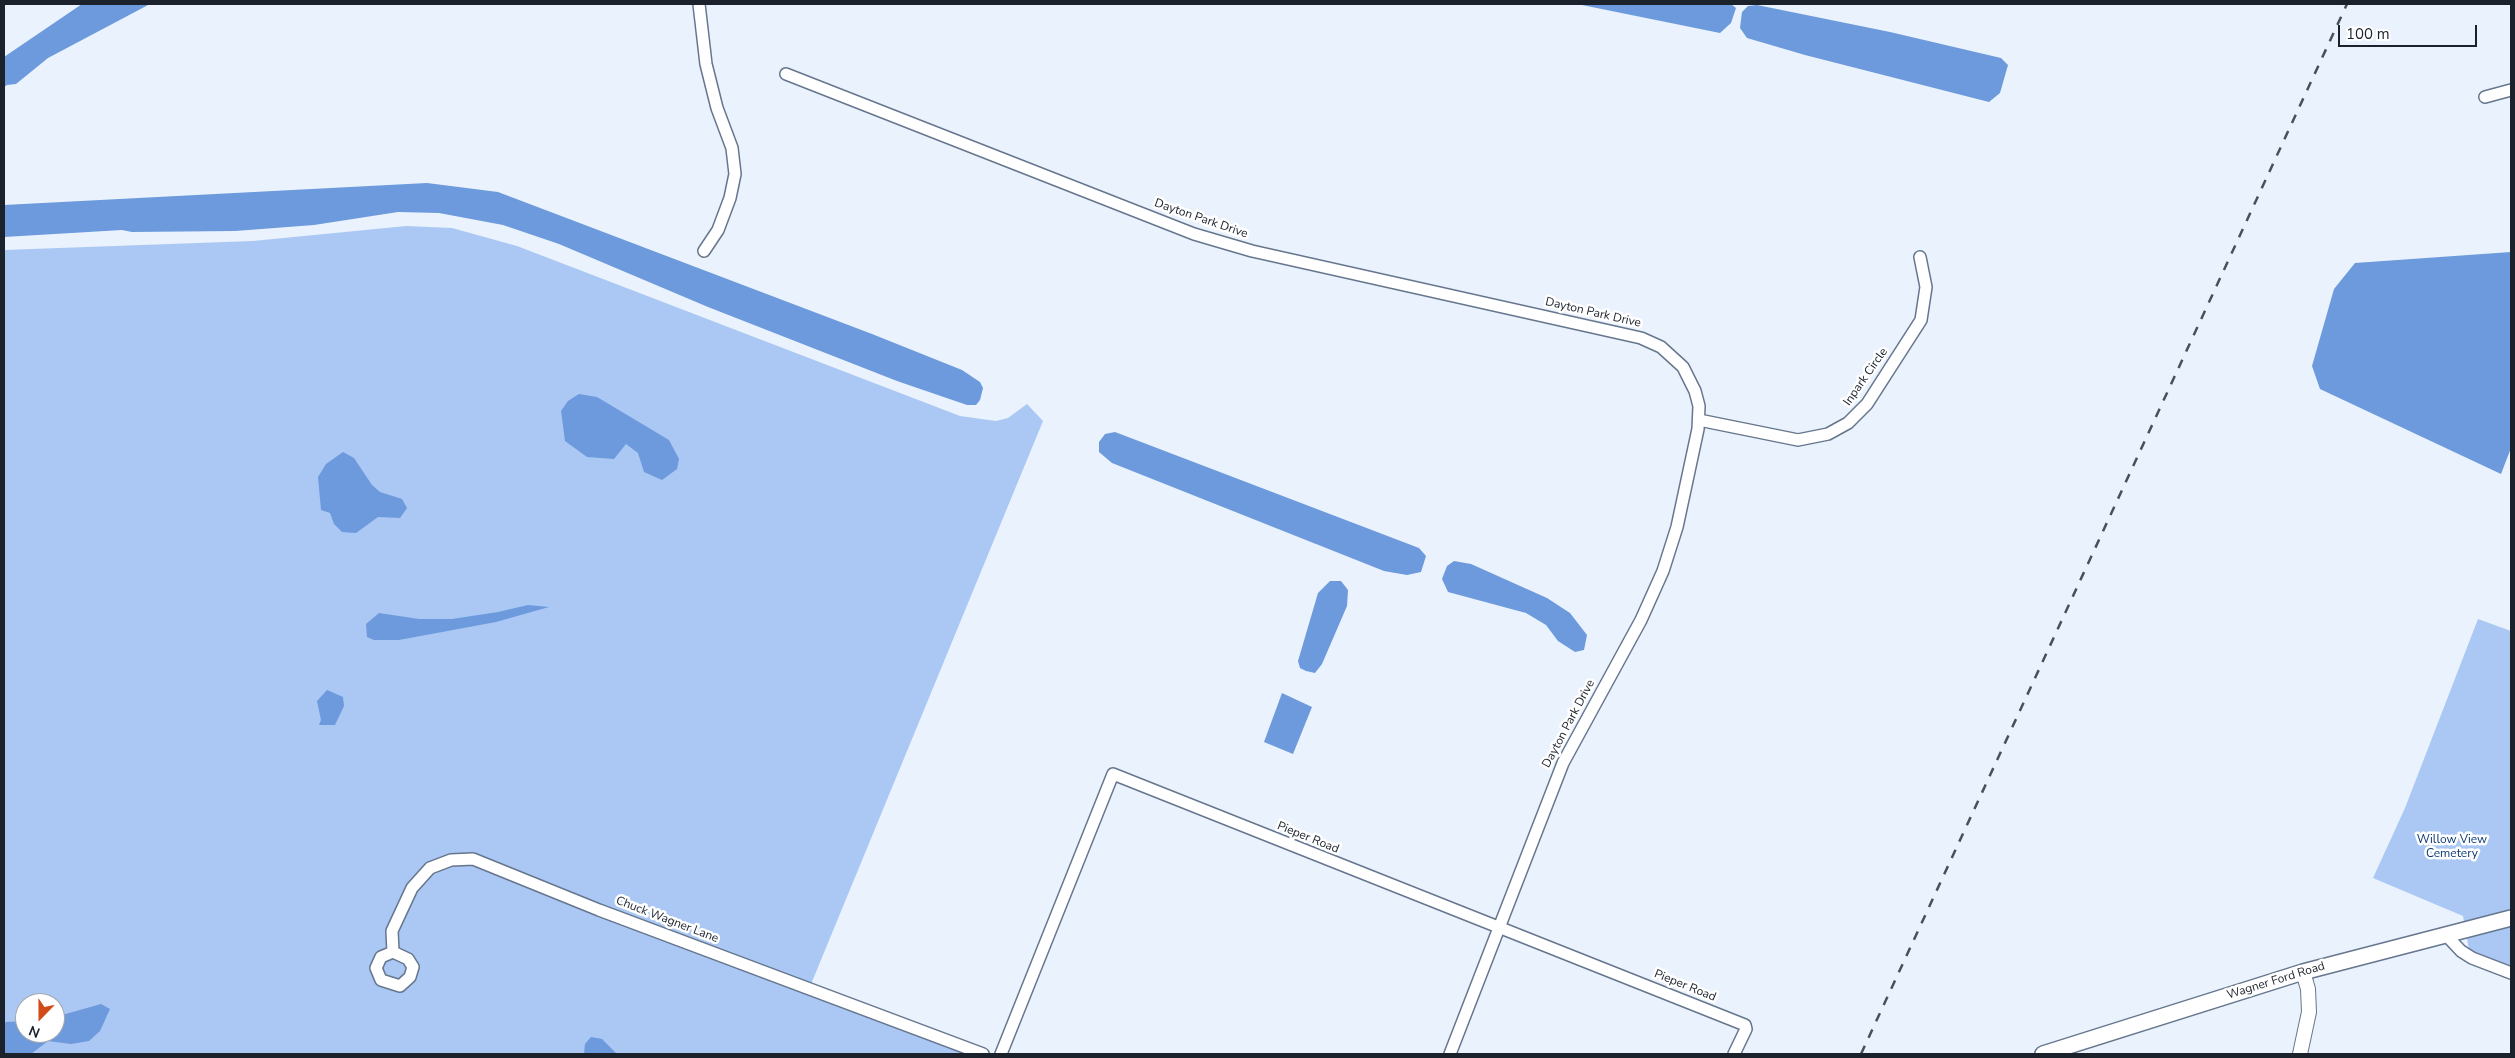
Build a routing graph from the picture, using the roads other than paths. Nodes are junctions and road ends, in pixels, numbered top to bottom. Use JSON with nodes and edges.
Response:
{"nodes":[{"id":1,"x":699,"y":4,"type":"edge"},
{"id":2,"x":786,"y":74,"type":"dead end"},
{"id":3,"x":2511,"y":90,"type":"edge"},
{"id":4,"x":2485,"y":97,"type":"dead end"},
{"id":5,"x":704,"y":251,"type":"dead end"},
{"id":6,"x":1920,"y":257,"type":"dead end"},
{"id":7,"x":1699,"y":420,"type":"junction"},
{"id":8,"x":2511,"y":918,"type":"edge"},
{"id":9,"x":1498,"y":927,"type":"junction"},
{"id":10,"x":2446,"y":935,"type":"junction"},
{"id":11,"x":393,"y":952,"type":"dead end"},
{"id":12,"x":2303,"y":972,"type":"junction"},
{"id":13,"x":2511,"y":973,"type":"edge"},
{"id":14,"x":983,"y":1054,"type":"edge"},
{"id":15,"x":1001,"y":1054,"type":"edge"},
{"id":16,"x":1450,"y":1054,"type":"edge"},
{"id":17,"x":1734,"y":1054,"type":"edge"},
{"id":18,"x":2043,"y":1054,"type":"edge"},
{"id":19,"x":2300,"y":1054,"type":"edge"}],
"edges":[{"from":1,"to":5,"type":"street"},
{"from":2,"to":7,"type":"street","name":"Dayton Park Drive"},
{"from":3,"to":4,"type":"street"},
{"from":6,"to":7,"type":"street","name":"Inpark Circle"},
{"from":7,"to":9,"type":"street","name":"Dayton Park Drive"},
{"from":8,"to":10,"type":"main road","name":"Wagner Ford Road"},
{"from":9,"to":15,"type":"street","name":"Pieper Road"},
{"from":9,"to":16,"type":"street","name":"Dayton Park Drive"},
{"from":9,"to":17,"type":"street","name":"Pieper Road"},
{"from":10,"to":12,"type":"main road","name":"Wagner Ford Road"},
{"from":10,"to":13,"type":"street"},
{"from":11,"to":14,"type":"street","name":"Chuck Wagner Lane"},
{"from":12,"to":18,"type":"main road","name":"Wagner Ford Road"},
{"from":12,"to":19,"type":"street"}]}
